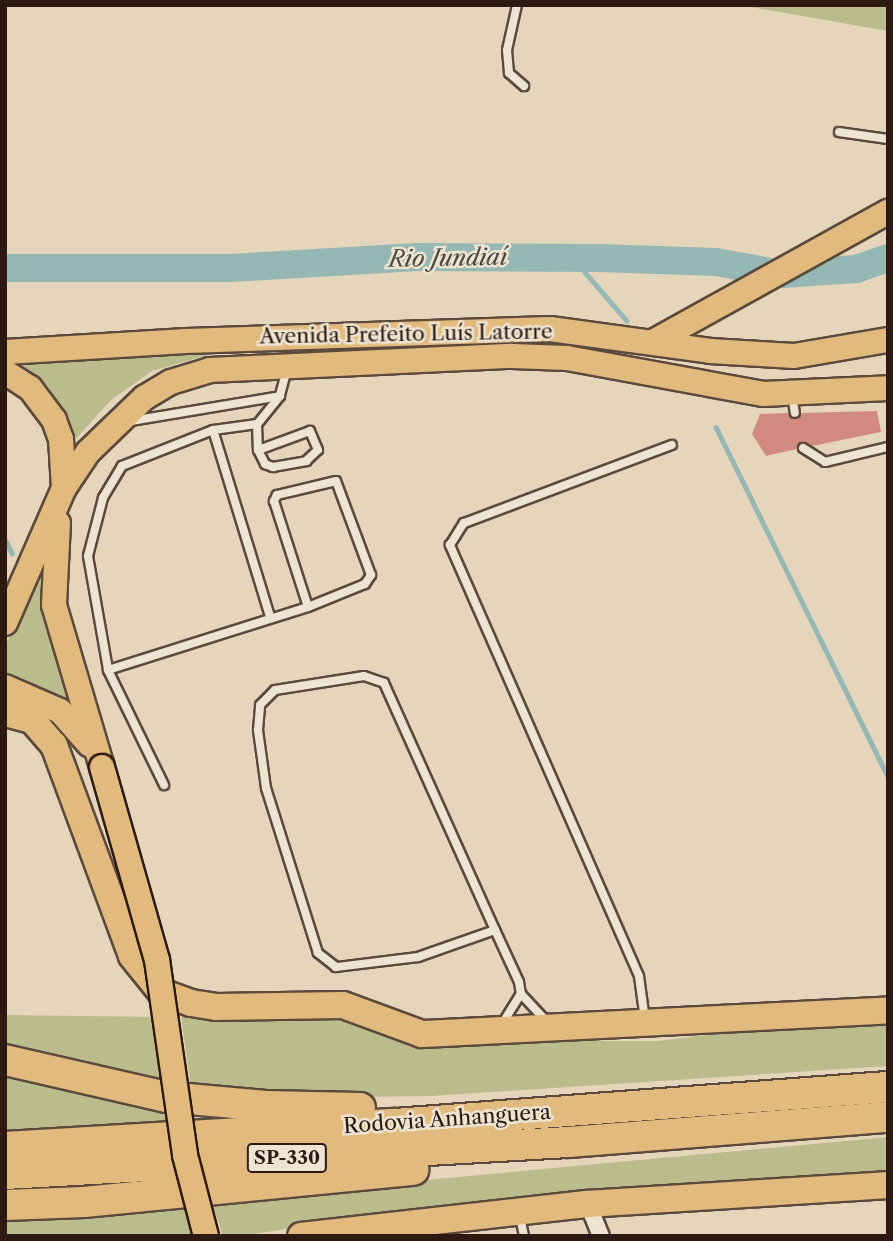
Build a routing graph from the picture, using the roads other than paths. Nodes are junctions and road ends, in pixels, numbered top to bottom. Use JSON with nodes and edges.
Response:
{"nodes":[{"id":1,"x":517,"y":5,"type":"edge"},
{"id":2,"x":524,"y":86,"type":"dead end"},
{"id":3,"x":839,"y":132,"type":"dead end"},
{"id":4,"x":888,"y":139,"type":"edge"},
{"id":5,"x":884,"y":215,"type":"edge"},
{"id":6,"x":888,"y":340,"type":"edge"},
{"id":7,"x":653,"y":342,"type":"junction"},
{"id":8,"x":5,"y":352,"type":"edge"},
{"id":9,"x":289,"y":363,"type":"junction"},
{"id":10,"x":5,"y":372,"type":"edge"},
{"id":11,"x":888,"y":380,"type":"edge"},
{"id":12,"x":888,"y":388,"type":"edge"},
{"id":13,"x":834,"y":391,"type":"junction"},
{"id":14,"x":280,"y":396,"type":"junction"},
{"id":15,"x":114,"y":424,"type":"junction"},
{"id":16,"x":257,"y":424,"type":"junction"},
{"id":17,"x":213,"y":429,"type":"junction"},
{"id":18,"x":672,"y":445,"type":"dead end"},
{"id":19,"x":888,"y":447,"type":"edge"},
{"id":20,"x":803,"y":448,"type":"dead end"},
{"id":21,"x":258,"y":450,"type":"junction"},
{"id":22,"x":62,"y":494,"type":"junction"},
{"id":23,"x":309,"y":607,"type":"junction"},
{"id":24,"x":270,"y":617,"type":"junction"},
{"id":25,"x":5,"y":623,"type":"edge"},
{"id":26,"x":108,"y":670,"type":"junction"},
{"id":27,"x":5,"y":687,"type":"edge"},
{"id":28,"x":5,"y":713,"type":"edge"},
{"id":29,"x":102,"y":767,"type":"junction"},
{"id":30,"x":164,"y":785,"type":"dead end"},
{"id":31,"x":495,"y":930,"type":"junction"},
{"id":32,"x":521,"y":994,"type":"junction"},
{"id":33,"x":888,"y":1010,"type":"edge"},
{"id":34,"x":645,"y":1023,"type":"junction"},
{"id":35,"x":564,"y":1029,"type":"junction"},
{"id":36,"x":493,"y":1034,"type":"junction"},
{"id":37,"x":5,"y":1060,"type":"edge"},
{"id":38,"x":888,"y":1087,"type":"edge"},
{"id":39,"x":560,"y":1111,"type":"junction"},
{"id":40,"x":888,"y":1117,"type":"edge"},
{"id":41,"x":568,"y":1142,"type":"junction"},
{"id":42,"x":5,"y":1147,"type":"edge"},
{"id":43,"x":5,"y":1174,"type":"edge"},
{"id":44,"x":888,"y":1185,"type":"edge"},
{"id":45,"x":588,"y":1204,"type":"junction"},
{"id":46,"x":5,"y":1205,"type":"edge"},
{"id":47,"x":521,"y":1223,"type":"edge"},
{"id":48,"x":398,"y":1229,"type":"edge"},
{"id":49,"x":306,"y":1235,"type":"edge"},
{"id":50,"x":206,"y":1236,"type":"edge"},
{"id":51,"x":601,"y":1236,"type":"edge"}],
"edges":[{"from":1,"to":2,"type":"lane"},
{"from":3,"to":4,"type":"lane"},
{"from":5,"to":7,"type":"main road"},
{"from":6,"to":7,"type":"main road","name":"Avenida Prefeito Luís Latorre"},
{"from":7,"to":8,"type":"main road","name":"Avenida Prefeito Luís Latorre"},
{"from":9,"to":13,"type":"main road","name":"Avenida Prefeito Luís Latorre"},
{"from":9,"to":14,"type":"lane"},
{"from":9,"to":15,"type":"main road","name":"Avenida Prefeito Luís Latorre"},
{"from":10,"to":22,"type":"main road"},
{"from":11,"to":13,"type":"main road"},
{"from":12,"to":13,"type":"main road","name":"Avenida Prefeito Luís Latorre"},
{"from":14,"to":15,"type":"lane"},
{"from":14,"to":16,"type":"lane"},
{"from":15,"to":22,"type":"main road","name":"Avenida Prefeito Luís Latorre"},
{"from":16,"to":17,"type":"lane"},
{"from":16,"to":21,"type":"lane"},
{"from":17,"to":24,"type":"lane"},
{"from":17,"to":26,"type":"lane"},
{"from":18,"to":34,"type":"lane"},
{"from":19,"to":20,"type":"lane"},
{"from":21,"to":21,"type":"lane"},
{"from":22,"to":25,"type":"main road","name":"Avenida Prefeito Luís Latorre"},
{"from":22,"to":29,"type":"main road"},
{"from":23,"to":23,"type":"lane"},
{"from":23,"to":24,"type":"lane"},
{"from":24,"to":26,"type":"lane"},
{"from":26,"to":30,"type":"lane"},
{"from":27,"to":29,"type":"main road"},
{"from":28,"to":36,"type":"highway"},
{"from":29,"to":50,"type":"main road","bridge":true},
{"from":31,"to":31,"type":"lane"},
{"from":31,"to":32,"type":"lane"},
{"from":32,"to":35,"type":"lane"},
{"from":32,"to":36,"type":"lane"},
{"from":33,"to":34,"type":"highway"},
{"from":34,"to":35,"type":"highway"},
{"from":35,"to":36,"type":"highway"},
{"from":37,"to":39,"type":"highway"},
{"from":38,"to":39,"type":"highway","name":"Rodovia Anhanguera","number":"SP-330"},
{"from":39,"to":42,"type":"highway","name":"Rodovia Anhanguera","number":"SP-330"},
{"from":40,"to":41,"type":"highway","name":"Rodovia Anhanguera","number":"SP-330"},
{"from":41,"to":43,"type":"highway","name":"Rodovia Anhanguera","number":"SP-330"},
{"from":41,"to":46,"type":"highway"},
{"from":44,"to":45,"type":"highway"},
{"from":45,"to":47,"type":"highway"},
{"from":45,"to":51,"type":"street"},
{"from":47,"to":48,"type":"highway"},
{"from":48,"to":49,"type":"highway"}]}
